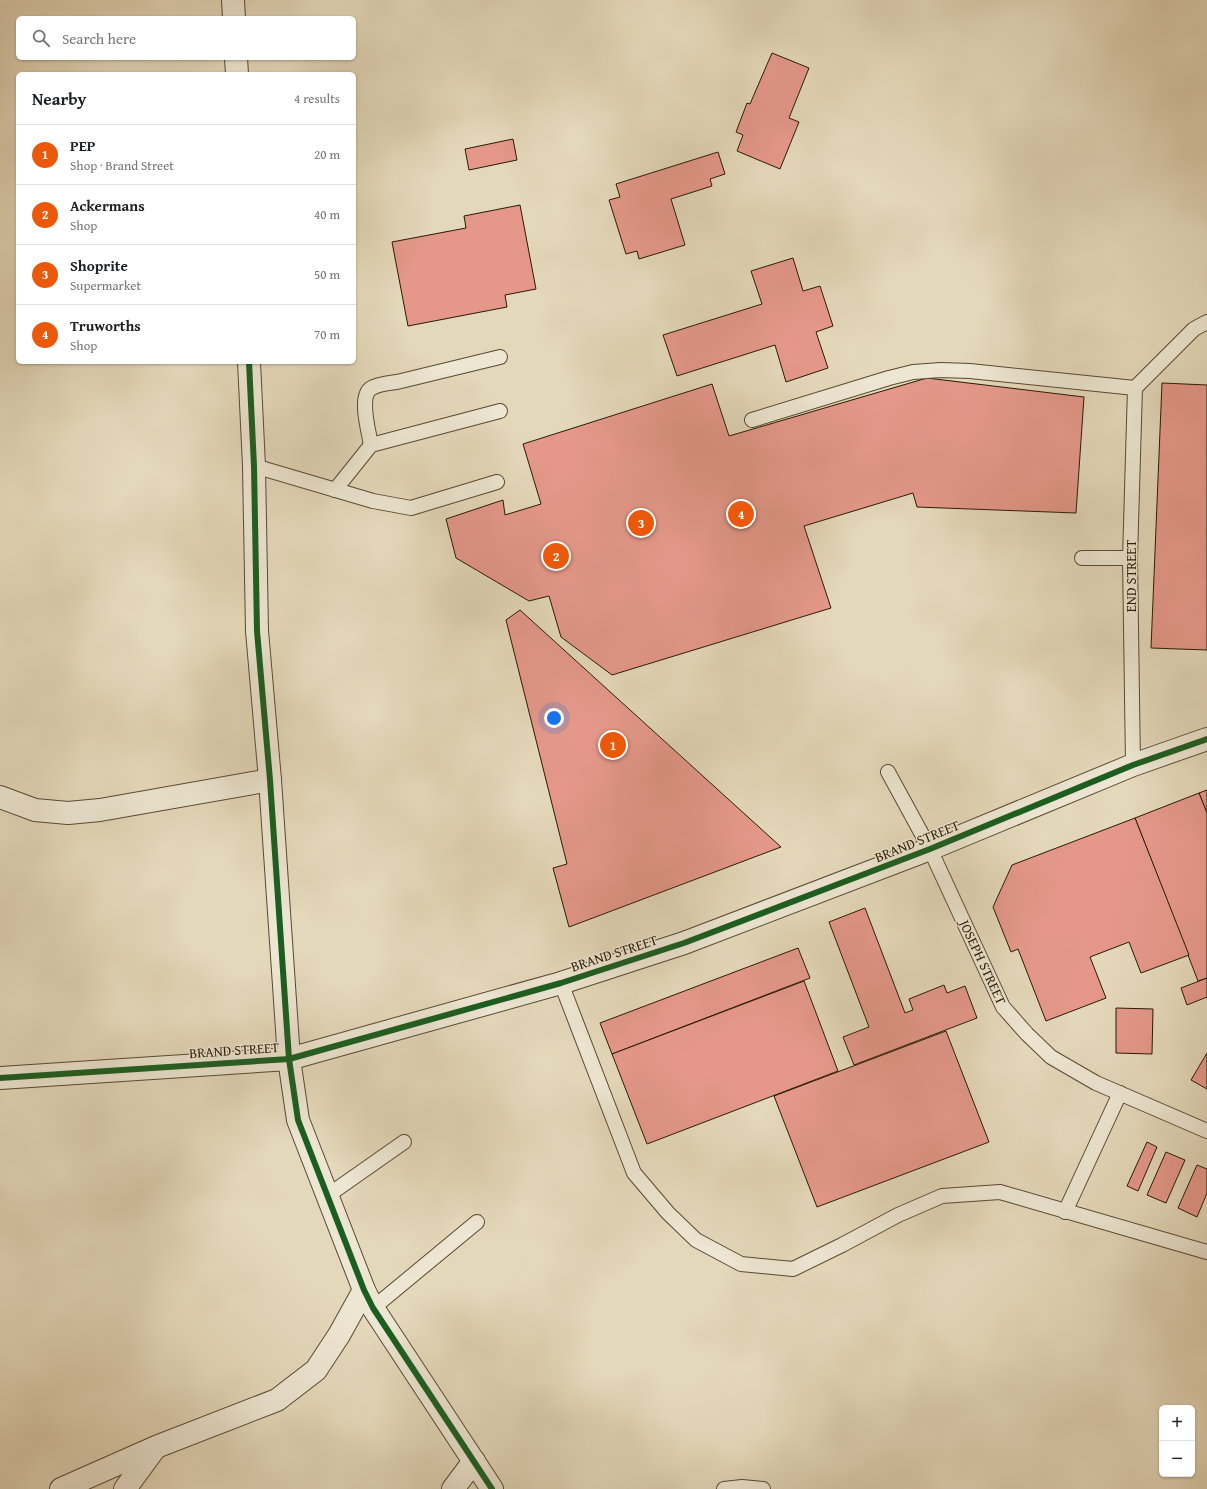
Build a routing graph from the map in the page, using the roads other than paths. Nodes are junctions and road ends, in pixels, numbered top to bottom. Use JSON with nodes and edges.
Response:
{"nodes":[{"id":1,"x":233,"y":0,"type":"edge"},
{"id":2,"x":234,"y":16,"type":"edge"},
{"id":3,"x":236,"y":60,"type":"edge"},
{"id":4,"x":237,"y":72,"type":"edge"},
{"id":5,"x":1207,"y":322,"type":"edge"},
{"id":6,"x":500,"y":357,"type":"dead end"},
{"id":7,"x":249,"y":364,"type":"edge"},
{"id":8,"x":1135,"y":388,"type":"junction"},
{"id":9,"x":500,"y":411,"type":"dead end"},
{"id":10,"x":752,"y":420,"type":"dead end"},
{"id":11,"x":371,"y":445,"type":"junction"},
{"id":12,"x":254,"y":466,"type":"junction"},
{"id":13,"x":497,"y":482,"type":"dead end"},
{"id":14,"x":335,"y":490,"type":"junction"},
{"id":15,"x":1082,"y":558,"type":"dead end"},
{"id":16,"x":1130,"y":558,"type":"junction"},
{"id":17,"x":1207,"y":739,"type":"edge"},
{"id":18,"x":1134,"y":765,"type":"junction"},
{"id":19,"x":888,"y":772,"type":"dead end"},
{"id":20,"x":270,"y":780,"type":"junction"},
{"id":21,"x":0,"y":797,"type":"edge"},
{"id":22,"x":930,"y":849,"type":"junction"},
{"id":23,"x":561,"y":983,"type":"junction"},
{"id":24,"x":289,"y":1059,"type":"junction"},
{"id":25,"x":0,"y":1078,"type":"edge"},
{"id":26,"x":1120,"y":1093,"type":"junction"},
{"id":27,"x":1207,"y":1131,"type":"edge"},
{"id":28,"x":404,"y":1142,"type":"dead end"},
{"id":29,"x":328,"y":1196,"type":"junction"},
{"id":30,"x":1065,"y":1212,"type":"junction"},
{"id":31,"x":477,"y":1222,"type":"dead end"},
{"id":32,"x":1207,"y":1252,"type":"edge"},
{"id":33,"x":368,"y":1299,"type":"junction"},
{"id":34,"x":156,"y":1447,"type":"junction"},
{"id":35,"x":474,"y":1461,"type":"junction"},
{"id":36,"x":61,"y":1489,"type":"edge"},
{"id":37,"x":125,"y":1489,"type":"edge"},
{"id":38,"x":453,"y":1489,"type":"edge"},
{"id":39,"x":492,"y":1489,"type":"edge"},
{"id":40,"x":724,"y":1489,"type":"edge"},
{"id":41,"x":762,"y":1489,"type":"edge"}],
"edges":[{"from":1,"to":2,"type":"street"},
{"from":3,"to":4,"type":"street"},
{"from":5,"to":8,"type":"lane"},
{"from":6,"to":11,"type":"lane"},
{"from":7,"to":12,"type":"street"},
{"from":8,"to":10,"type":"lane"},
{"from":8,"to":16,"type":"lane","name":"END STREET"},
{"from":9,"to":11,"type":"lane"},
{"from":11,"to":14,"type":"lane"},
{"from":12,"to":14,"type":"lane"},
{"from":12,"to":20,"type":"street"},
{"from":13,"to":14,"type":"lane"},
{"from":15,"to":16,"type":"lane"},
{"from":16,"to":18,"type":"lane","name":"END STREET"},
{"from":17,"to":18,"type":"street","name":"BRAND STREET"},
{"from":18,"to":22,"type":"street","name":"BRAND STREET"},
{"from":19,"to":22,"type":"lane","name":"JOSEPH STREET"},
{"from":20,"to":21,"type":"street"},
{"from":20,"to":24,"type":"street"},
{"from":22,"to":23,"type":"street","name":"BRAND STREET"},
{"from":22,"to":26,"type":"lane","name":"JOSEPH STREET"},
{"from":23,"to":24,"type":"street","name":"BRAND STREET"},
{"from":23,"to":30,"type":"lane"},
{"from":24,"to":25,"type":"street","name":"BRAND STREET"},
{"from":24,"to":29,"type":"street"},
{"from":26,"to":27,"type":"lane","name":"JOSEPH STREET"},
{"from":26,"to":30,"type":"lane"},
{"from":28,"to":29,"type":"lane"},
{"from":29,"to":33,"type":"street"},
{"from":30,"to":32,"type":"lane"},
{"from":31,"to":33,"type":"lane"},
{"from":33,"to":34,"type":"street"},
{"from":33,"to":35,"type":"street"},
{"from":34,"to":36,"type":"street"},
{"from":34,"to":37,"type":"street"},
{"from":35,"to":38,"type":"street"},
{"from":35,"to":39,"type":"street"},
{"from":40,"to":41,"type":"lane"}]}
